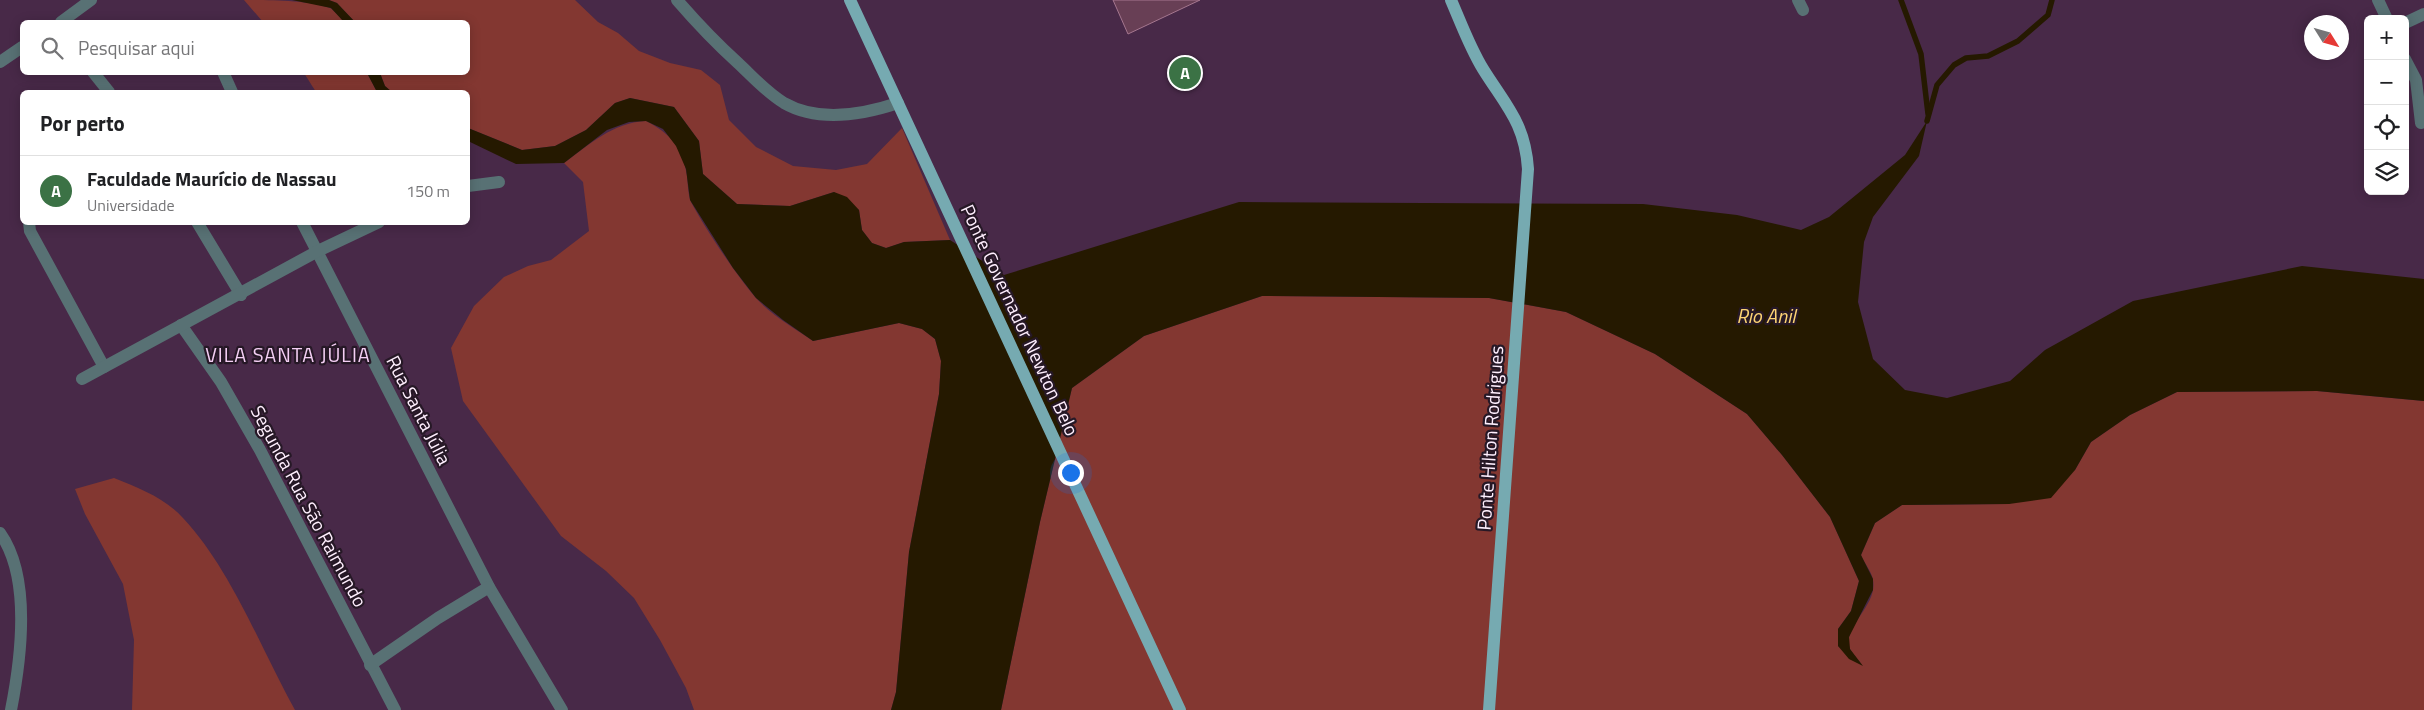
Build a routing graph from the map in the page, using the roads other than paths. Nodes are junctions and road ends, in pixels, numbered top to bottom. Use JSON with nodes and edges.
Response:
{"nodes":[{"id":1,"x":91,"y":0,"type":"edge"},
{"id":2,"x":676,"y":0,"type":"edge"},
{"id":3,"x":850,"y":0,"type":"edge"},
{"id":4,"x":1450,"y":0,"type":"edge"},
{"id":5,"x":2378,"y":0,"type":"edge"},
{"id":6,"x":2424,"y":14,"type":"edge"},
{"id":7,"x":2385,"y":15,"type":"edge"},
{"id":8,"x":64,"y":20,"type":"edge"},
{"id":9,"x":2409,"y":21,"type":"edge"},
{"id":10,"x":20,"y":49,"type":"edge"},
{"id":11,"x":2406,"y":60,"type":"edge"},
{"id":12,"x":0,"y":62,"type":"edge"},
{"id":13,"x":95,"y":75,"type":"edge"},
{"id":14,"x":224,"y":75,"type":"edge"},
{"id":15,"x":107,"y":90,"type":"edge"},
{"id":16,"x":231,"y":90,"type":"edge"},
{"id":17,"x":898,"y":103,"type":"junction"},
{"id":18,"x":2421,"y":123,"type":"dead end"},
{"id":19,"x":499,"y":182,"type":"dead end"},
{"id":20,"x":470,"y":186,"type":"edge"},
{"id":21,"x":199,"y":225,"type":"edge"},
{"id":22,"x":304,"y":225,"type":"edge"},
{"id":23,"x":373,"y":225,"type":"edge"},
{"id":24,"x":29,"y":227,"type":"edge"},
{"id":25,"x":318,"y":251,"type":"junction"},
{"id":26,"x":241,"y":294,"type":"junction"},
{"id":27,"x":181,"y":325,"type":"junction"},
{"id":28,"x":104,"y":367,"type":"junction"},
{"id":29,"x":82,"y":379,"type":"dead end"},
{"id":30,"x":0,"y":533,"type":"edge"},
{"id":31,"x":489,"y":587,"type":"junction"},
{"id":32,"x":370,"y":665,"type":"junction"},
{"id":33,"x":11,"y":710,"type":"edge"},
{"id":34,"x":395,"y":710,"type":"edge"},
{"id":35,"x":562,"y":710,"type":"edge"},
{"id":36,"x":1180,"y":710,"type":"edge"},
{"id":37,"x":1489,"y":710,"type":"edge"}],
"edges":[{"from":1,"to":8,"type":"street"},
{"from":2,"to":17,"type":"street"},
{"from":3,"to":17,"type":"main road","name":"Ponte Governador Newton Belo"},
{"from":4,"to":37,"type":"main road","name":"Ponte Hilton Rodrigues"},
{"from":5,"to":7,"type":"street"},
{"from":6,"to":9,"type":"street"},
{"from":10,"to":12,"type":"street"},
{"from":11,"to":18,"type":"street"},
{"from":13,"to":15,"type":"street"},
{"from":14,"to":16,"type":"street"},
{"from":17,"to":36,"type":"main road","name":"Ponte Governador Newton Belo"},
{"from":19,"to":20,"type":"street"},
{"from":21,"to":26,"type":"street"},
{"from":22,"to":25,"type":"street","name":"Rua Santa Júlia"},
{"from":23,"to":25,"type":"street"},
{"from":24,"to":28,"type":"street"},
{"from":25,"to":26,"type":"street"},
{"from":25,"to":31,"type":"street","name":"Rua Santa Júlia"},
{"from":26,"to":27,"type":"street"},
{"from":27,"to":28,"type":"street"},
{"from":27,"to":32,"type":"street","name":"Segunda Rua São Raimundo"},
{"from":28,"to":29,"type":"street"},
{"from":30,"to":33,"type":"street"},
{"from":31,"to":32,"type":"street"},
{"from":31,"to":35,"type":"street","name":"Rua Santa Júlia"},
{"from":32,"to":34,"type":"street","name":"Segunda Rua São Raimundo"}]}
